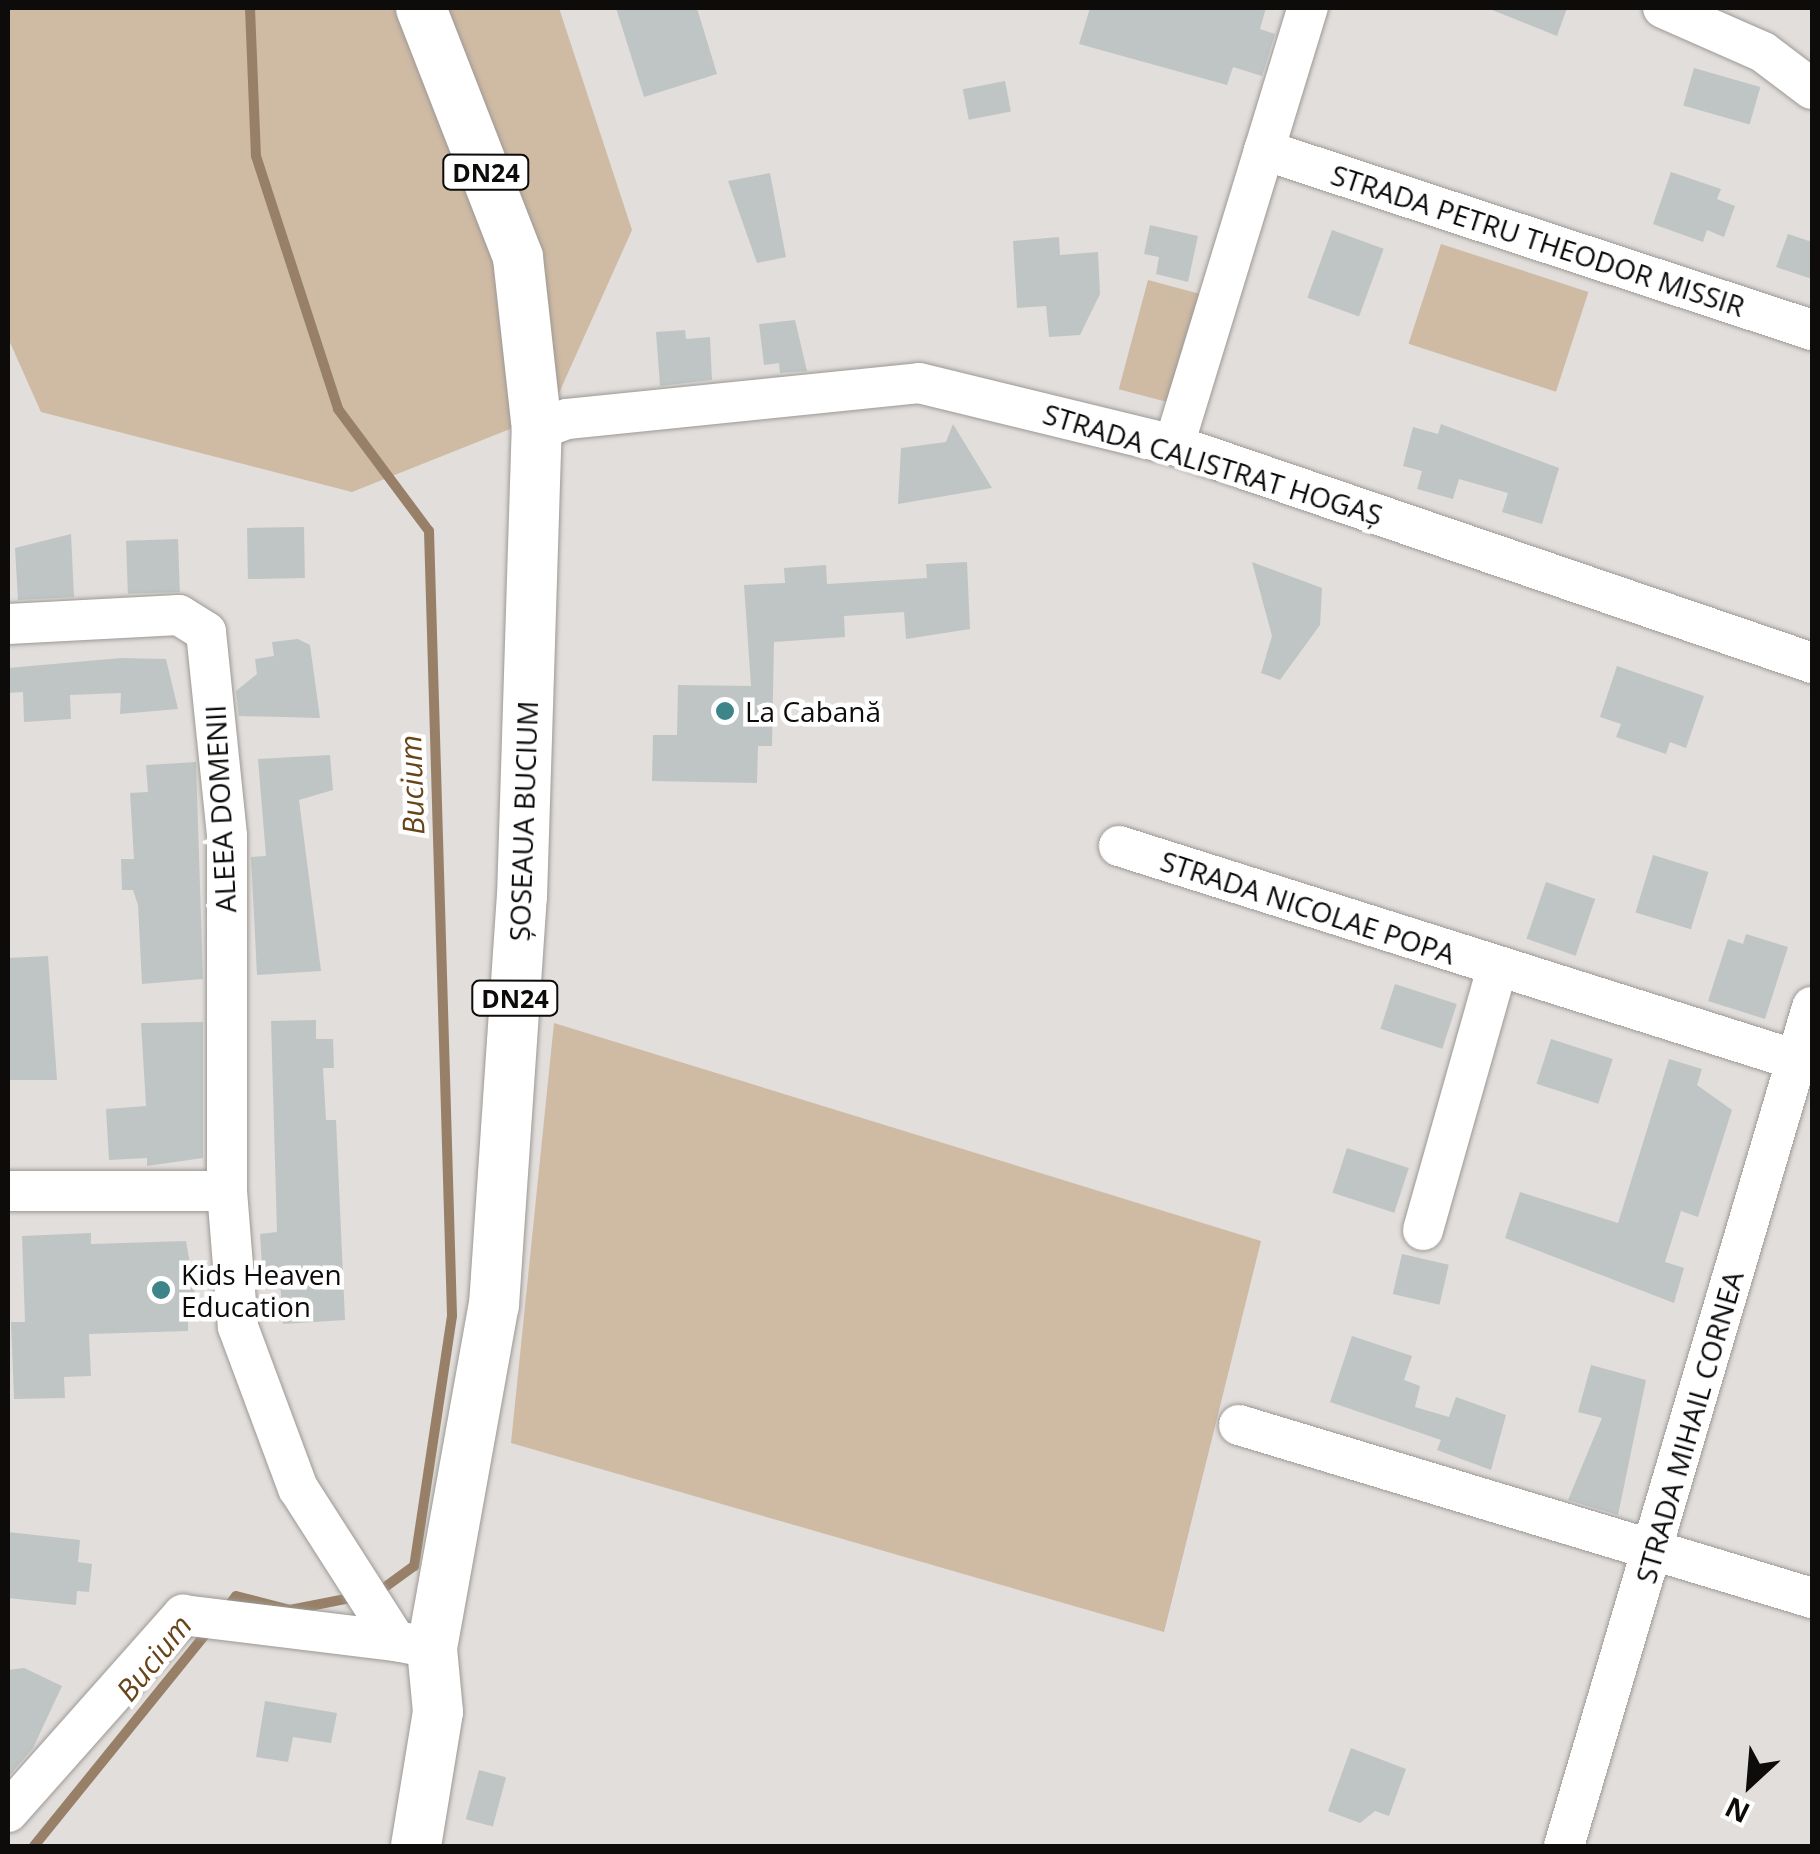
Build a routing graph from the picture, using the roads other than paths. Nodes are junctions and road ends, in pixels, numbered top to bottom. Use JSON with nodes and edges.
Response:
{"nodes":[{"id":1,"x":421,"y":8,"type":"edge"},
{"id":2,"x":1308,"y":8,"type":"edge"},
{"id":3,"x":1663,"y":8,"type":"edge"},
{"id":4,"x":1812,"y":88,"type":"edge"},
{"id":5,"x":1264,"y":150,"type":"junction"},
{"id":6,"x":1812,"y":330,"type":"edge"},
{"id":7,"x":537,"y":430,"type":"junction"},
{"id":8,"x":1174,"y":445,"type":"junction"},
{"id":9,"x":8,"y":624,"type":"edge"},
{"id":10,"x":1812,"y":664,"type":"edge"},
{"id":11,"x":1120,"y":846,"type":"dead end"},
{"id":12,"x":1497,"y":968,"type":"junction"},
{"id":13,"x":1812,"y":1007,"type":"edge"},
{"id":14,"x":1805,"y":1063,"type":"edge"},
{"id":15,"x":8,"y":1191,"type":"edge"},
{"id":16,"x":226,"y":1192,"type":"junction"},
{"id":17,"x":1423,"y":1230,"type":"dead end"},
{"id":18,"x":1239,"y":1425,"type":"dead end"},
{"id":19,"x":1651,"y":1553,"type":"junction"},
{"id":20,"x":1812,"y":1598,"type":"edge"},
{"id":21,"x":414,"y":1645,"type":"junction"},
{"id":22,"x":8,"y":1812,"type":"edge"},
{"id":23,"x":383,"y":1846,"type":"edge"},
{"id":24,"x":416,"y":1846,"type":"edge"},
{"id":25,"x":1564,"y":1846,"type":"edge"}],
"edges":[{"from":1,"to":7,"type":"main road","name":"ȘOSEAUA BUCIUM","number":"DN24"},
{"from":2,"to":5,"type":"street"},
{"from":3,"to":4,"type":"street"},
{"from":5,"to":6,"type":"street","name":"STRADA PETRU THEODOR MISSIR"},
{"from":5,"to":8,"type":"street"},
{"from":7,"to":8,"type":"street","name":"STRADA CALISTRAT HOGAȘ"},
{"from":7,"to":21,"type":"main road","name":"ȘOSEAUA BUCIUM","number":"DN24"},
{"from":8,"to":10,"type":"street","name":"STRADA CALISTRAT HOGAȘ"},
{"from":9,"to":16,"type":"street","name":"ALEEA DOMENII"},
{"from":11,"to":12,"type":"street","name":"STRADA NICOLAE POPA"},
{"from":12,"to":14,"type":"street","name":"STRADA NICOLAE POPA"},
{"from":12,"to":17,"type":"street"},
{"from":13,"to":14,"type":"street","name":"STRADA MIHAIL CORNEA"},
{"from":14,"to":19,"type":"street","name":"STRADA MIHAIL CORNEA"},
{"from":15,"to":16,"type":"street"},
{"from":16,"to":21,"type":"street","name":"ALEEA DOMENII"},
{"from":18,"to":19,"type":"street"},
{"from":19,"to":20,"type":"street"},
{"from":19,"to":25,"type":"street","name":"STRADA MIHAIL CORNEA"},
{"from":21,"to":22,"type":"street"},
{"from":21,"to":23,"type":"main road","name":"ȘOSEAUA BUCIUM","number":"DN24"},
{"from":21,"to":24,"type":"main road","name":"ȘOSEAUA BUCIUM","number":"DN24"}]}
